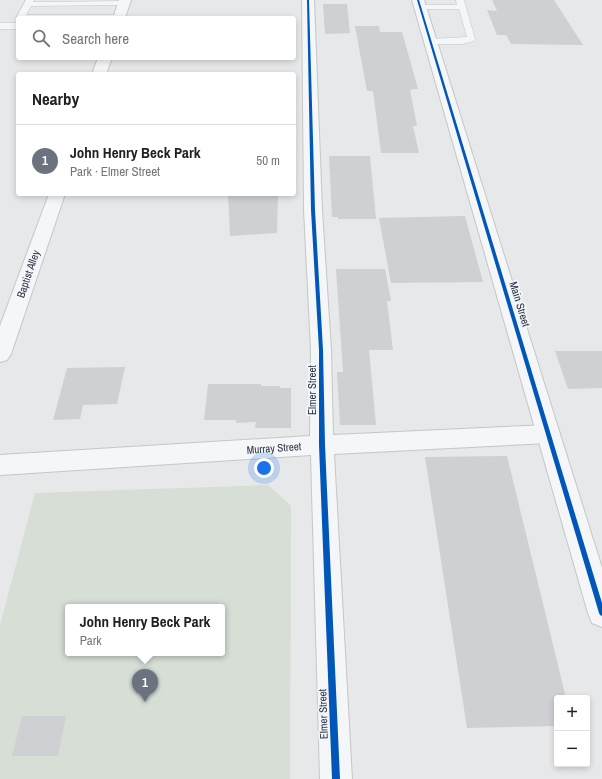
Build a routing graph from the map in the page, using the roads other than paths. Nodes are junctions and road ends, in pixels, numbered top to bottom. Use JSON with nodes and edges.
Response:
{"nodes":[{"id":1,"x":308,"y":0,"type":"edge"},
{"id":2,"x":29,"y":2,"type":"edge"},
{"id":3,"x":125,"y":2,"type":"edge"},
{"id":4,"x":461,"y":3,"type":"edge"},
{"id":5,"x":419,"y":4,"type":"edge"},
{"id":6,"x":21,"y":16,"type":"edge"},
{"id":7,"x":120,"y":16,"type":"edge"},
{"id":8,"x":16,"y":24,"type":"edge"},
{"id":9,"x":0,"y":26,"type":"edge"},
{"id":10,"x":430,"y":42,"type":"junction"},
{"id":11,"x":104,"y":60,"type":"edge"},
{"id":12,"x":100,"y":72,"type":"edge"},
{"id":13,"x":56,"y":196,"type":"edge"},
{"id":14,"x":0,"y":354,"type":"edge"},
{"id":15,"x":548,"y":434,"type":"junction"},
{"id":16,"x":322,"y":445,"type":"junction"},
{"id":17,"x":0,"y":465,"type":"edge"},
{"id":18,"x":602,"y":613,"type":"edge"},
{"id":19,"x":336,"y":779,"type":"edge"}],
"edges":[{"from":1,"to":16,"type":"street","name":"Elmer Street"},
{"from":2,"to":3,"type":"lane"},
{"from":2,"to":6,"type":"lane"},
{"from":3,"to":7,"type":"street"},
{"from":4,"to":5,"type":"lane"},
{"from":4,"to":10,"type":"lane"},
{"from":5,"to":10,"type":"street","name":"Main Street"},
{"from":8,"to":9,"type":"lane"},
{"from":10,"to":15,"type":"street","name":"Main Street"},
{"from":11,"to":12,"type":"street"},
{"from":13,"to":14,"type":"street","name":"Baptist Alley"},
{"from":15,"to":16,"type":"street","name":"Murray Street"},
{"from":15,"to":18,"type":"street","name":"Main Street"},
{"from":16,"to":17,"type":"street","name":"Murray Street"},
{"from":16,"to":19,"type":"street","name":"Elmer Street"}]}
